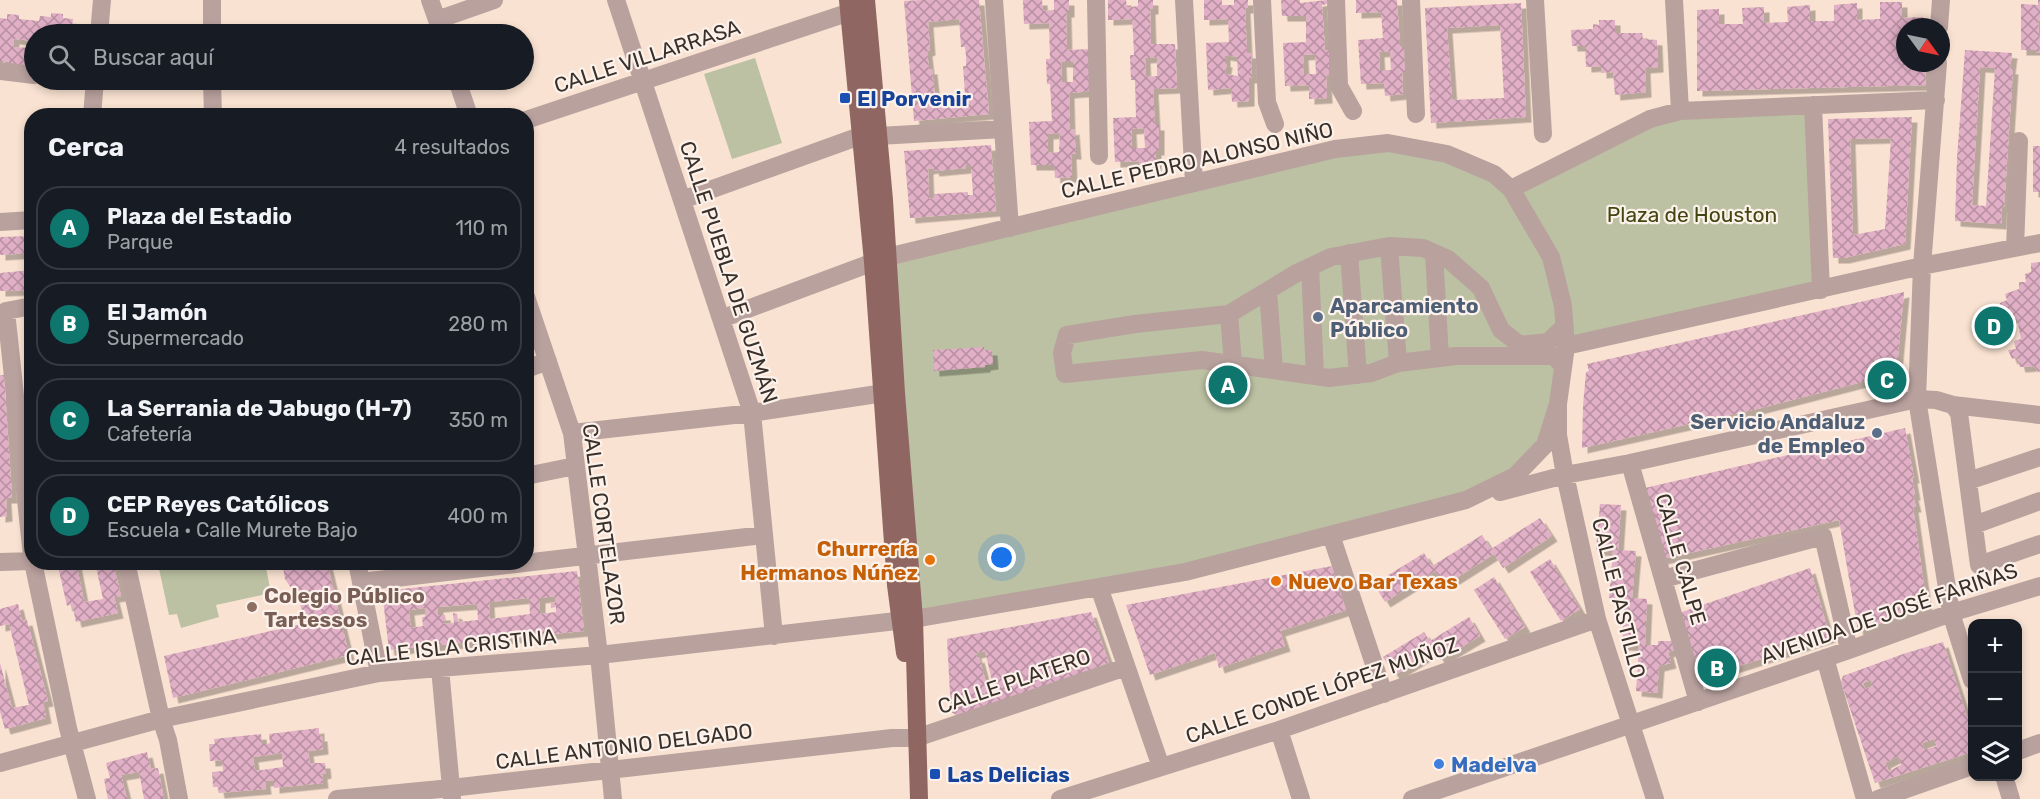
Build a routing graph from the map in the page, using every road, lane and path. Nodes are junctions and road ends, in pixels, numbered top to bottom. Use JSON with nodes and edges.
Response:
{"nodes":[{"id":1,"x":102,"y":0,"type":"edge"},
{"id":2,"x":212,"y":0,"type":"edge"},
{"id":3,"x":430,"y":0,"type":"edge"},
{"id":4,"x":494,"y":0,"type":"edge"},
{"id":5,"x":616,"y":0,"type":"edge"},
{"id":6,"x":866,"y":0,"type":"edge"},
{"id":7,"x":994,"y":0,"type":"edge"},
{"id":8,"x":1096,"y":0,"type":"edge"},
{"id":9,"x":1184,"y":0,"type":"edge"},
{"id":10,"x":1262,"y":0,"type":"edge"},
{"id":11,"x":1336,"y":0,"type":"edge"},
{"id":12,"x":1411,"y":0,"type":"edge"},
{"id":13,"x":1535,"y":0,"type":"edge"},
{"id":14,"x":1674,"y":0,"type":"edge"},
{"id":15,"x":1941,"y":0,"type":"edge"},
{"id":16,"x":849,"y":6,"type":"edge"},
{"id":17,"x":1940,"y":18,"type":"edge"},
{"id":18,"x":100,"y":24,"type":"edge"},
{"id":19,"x":212,"y":24,"type":"edge"},
{"id":20,"x":438,"y":24,"type":"edge"},
{"id":21,"x":445,"y":24,"type":"edge"},
{"id":22,"x":0,"y":71,"type":"edge"},
{"id":23,"x":1938,"y":72,"type":"edge"},
{"id":24,"x":24,"y":74,"type":"edge"},
{"id":25,"x":642,"y":81,"type":"junction"},
{"id":26,"x":91,"y":90,"type":"edge"},
{"id":27,"x":212,"y":90,"type":"edge"},
{"id":28,"x":460,"y":90,"type":"edge"},
{"id":29,"x":1936,"y":100,"type":"junction"},
{"id":30,"x":1813,"y":105,"type":"junction"},
{"id":31,"x":92,"y":108,"type":"edge"},
{"id":32,"x":213,"y":108,"type":"edge"},
{"id":33,"x":466,"y":108,"type":"edge"},
{"id":34,"x":1353,"y":111,"type":"dead end"},
{"id":35,"x":1680,"y":111,"type":"junction"},
{"id":36,"x":1416,"y":114,"type":"dead end"},
{"id":37,"x":534,"y":117,"type":"edge"},
{"id":38,"x":1275,"y":124,"type":"dead end"},
{"id":39,"x":1003,"y":129,"type":"junction"},
{"id":40,"x":1543,"y":134,"type":"dead end"},
{"id":41,"x":869,"y":136,"type":"junction"},
{"id":42,"x":2019,"y":141,"type":"dead end"},
{"id":43,"x":1099,"y":156,"type":"dead end"},
{"id":44,"x":1194,"y":183,"type":"junction"},
{"id":45,"x":1511,"y":189,"type":"junction"},
{"id":46,"x":682,"y":200,"type":"junction"},
{"id":47,"x":24,"y":220,"type":"edge"},
{"id":48,"x":0,"y":222,"type":"edge"},
{"id":49,"x":1010,"y":228,"type":"junction"},
{"id":50,"x":2040,"y":243,"type":"edge"},
{"id":51,"x":1389,"y":246,"type":"junction"},
{"id":52,"x":2014,"y":248,"type":"junction"},
{"id":53,"x":1348,"y":253,"type":"junction"},
{"id":54,"x":1434,"y":253,"type":"junction"},
{"id":55,"x":880,"y":260,"type":"junction"},
{"id":56,"x":1922,"y":266,"type":"junction"},
{"id":57,"x":1310,"y":267,"type":"junction"},
{"id":58,"x":1821,"y":290,"type":"junction"},
{"id":59,"x":1268,"y":291,"type":"junction"},
{"id":60,"x":24,"y":308,"type":"edge"},
{"id":61,"x":3,"y":314,"type":"edge"},
{"id":62,"x":1229,"y":314,"type":"junction"},
{"id":63,"x":721,"y":319,"type":"junction"},
{"id":64,"x":534,"y":320,"type":"edge"},
{"id":65,"x":1564,"y":327,"type":"junction"},
{"id":66,"x":1566,"y":346,"type":"junction"},
{"id":67,"x":1440,"y":358,"type":"junction"},
{"id":68,"x":548,"y":361,"type":"junction"},
{"id":69,"x":1398,"y":363,"type":"junction"},
{"id":70,"x":1233,"y":364,"type":"junction"},
{"id":71,"x":534,"y":366,"type":"edge"},
{"id":72,"x":1563,"y":366,"type":"junction"},
{"id":73,"x":1274,"y":370,"type":"junction"},
{"id":74,"x":1358,"y":375,"type":"junction"},
{"id":75,"x":1315,"y":376,"type":"junction"},
{"id":76,"x":884,"y":393,"type":"junction"},
{"id":77,"x":1917,"y":399,"type":"junction"},
{"id":78,"x":1558,"y":404,"type":"junction"},
{"id":79,"x":1953,"y":405,"type":"junction"},
{"id":80,"x":752,"y":413,"type":"junction"},
{"id":81,"x":2040,"y":415,"type":"edge"},
{"id":82,"x":572,"y":433,"type":"junction"},
{"id":83,"x":2040,"y":457,"type":"edge"},
{"id":84,"x":24,"y":460,"type":"edge"},
{"id":85,"x":1630,"y":463,"type":"junction"},
{"id":86,"x":575,"y":466,"type":"junction"},
{"id":87,"x":534,"y":474,"type":"edge"},
{"id":88,"x":1565,"y":475,"type":"junction"},
{"id":89,"x":1968,"y":481,"type":"junction"},
{"id":90,"x":1466,"y":500,"type":"junction"},
{"id":91,"x":2040,"y":501,"type":"edge"},
{"id":92,"x":1974,"y":525,"type":"junction"},
{"id":93,"x":764,"y":535,"type":"junction"},
{"id":94,"x":1331,"y":536,"type":"junction"},
{"id":95,"x":2040,"y":544,"type":"edge"},
{"id":96,"x":586,"y":555,"type":"junction"},
{"id":97,"x":534,"y":561,"type":"edge"},
{"id":98,"x":0,"y":562,"type":"edge"},
{"id":99,"x":24,"y":562,"type":"edge"},
{"id":100,"x":34,"y":570,"type":"edge"},
{"id":101,"x":128,"y":570,"type":"edge"},
{"id":102,"x":359,"y":570,"type":"edge"},
{"id":103,"x":461,"y":570,"type":"edge"},
{"id":104,"x":1663,"y":579,"type":"junction"},
{"id":105,"x":361,"y":582,"type":"junction"},
{"id":106,"x":2040,"y":586,"type":"edge"},
{"id":107,"x":1099,"y":587,"type":"junction"},
{"id":108,"x":1951,"y":613,"type":"junction"},
{"id":109,"x":1598,"y":619,"type":"junction"},
{"id":110,"x":908,"y":620,"type":"junction"},
{"id":111,"x":774,"y":636,"type":"junction"},
{"id":112,"x":1849,"y":650,"type":"junction"},
{"id":113,"x":599,"y":655,"type":"junction"},
{"id":114,"x":1824,"y":658,"type":"junction"},
{"id":115,"x":1126,"y":667,"type":"junction"},
{"id":116,"x":440,"y":668,"type":"junction"},
{"id":117,"x":1970,"y":673,"type":"edge"},
{"id":118,"x":379,"y":674,"type":"junction"},
{"id":119,"x":1384,"y":694,"type":"junction"},
{"id":120,"x":1698,"y":702,"type":"junction"},
{"id":121,"x":161,"y":719,"type":"junction"},
{"id":122,"x":1630,"y":725,"type":"junction"},
{"id":123,"x":1279,"y":730,"type":"junction"},
{"id":124,"x":916,"y":738,"type":"junction"},
{"id":125,"x":72,"y":743,"type":"junction"},
{"id":126,"x":2040,"y":743,"type":"edge"},
{"id":127,"x":2022,"y":750,"type":"edge"},
{"id":128,"x":0,"y":763,"type":"edge"},
{"id":129,"x":1161,"y":767,"type":"junction"},
{"id":130,"x":1968,"y":767,"type":"edge"},
{"id":131,"x":609,"y":770,"type":"junction"},
{"id":132,"x":2005,"y":781,"type":"edge"},
{"id":133,"x":452,"y":794,"type":"edge"},
{"id":134,"x":87,"y":799,"type":"edge"},
{"id":135,"x":179,"y":799,"type":"edge"},
{"id":136,"x":337,"y":799,"type":"edge"},
{"id":137,"x":613,"y":799,"type":"edge"},
{"id":138,"x":919,"y":799,"type":"edge"},
{"id":139,"x":1060,"y":799,"type":"edge"},
{"id":140,"x":1301,"y":799,"type":"edge"},
{"id":141,"x":1412,"y":799,"type":"edge"},
{"id":142,"x":1655,"y":799,"type":"edge"},
{"id":143,"x":1865,"y":799,"type":"edge"},
{"id":144,"x":1878,"y":799,"type":"edge"},
{"id":145,"x":2012,"y":799,"type":"edge"}],
"edges":[{"from":1,"to":18,"type":"street"},
{"from":2,"to":19,"type":"street"},
{"from":3,"to":20,"type":"street"},
{"from":4,"to":21,"type":"street"},
{"from":5,"to":25,"type":"street","name":"CALLE PUEBLA DE GUZMÁN"},
{"from":6,"to":41,"type":"main road"},
{"from":7,"to":39,"type":"street"},
{"from":8,"to":43,"type":"street"},
{"from":9,"to":44,"type":"street"},
{"from":10,"to":38,"type":"street"},
{"from":11,"to":34,"type":"street"},
{"from":12,"to":36,"type":"street"},
{"from":13,"to":40,"type":"street"},
{"from":14,"to":35,"type":"street"},
{"from":15,"to":17,"type":"street"},
{"from":16,"to":25,"type":"street","name":"CALLE VILLARRASA"},
{"from":16,"to":41,"type":"main road"},
{"from":22,"to":24,"type":"street"},
{"from":23,"to":29,"type":"street"},
{"from":25,"to":37,"type":"street","name":"CALLE VILLARRASA"},
{"from":25,"to":46,"type":"street","name":"CALLE PUEBLA DE GUZMÁN"},
{"from":26,"to":31,"type":"street"},
{"from":27,"to":32,"type":"street"},
{"from":28,"to":33,"type":"street"},
{"from":29,"to":30,"type":"street"},
{"from":29,"to":56,"type":"street"},
{"from":30,"to":35,"type":"street"},
{"from":30,"to":58,"type":"street"},
{"from":35,"to":45,"type":"street"},
{"from":39,"to":41,"type":"street"},
{"from":39,"to":49,"type":"street"},
{"from":41,"to":46,"type":"street"},
{"from":41,"to":55,"type":"main road"},
{"from":42,"to":52,"type":"street"},
{"from":44,"to":45,"type":"street","name":"CALLE PEDRO ALONSO NIÑO"},
{"from":44,"to":49,"type":"street","name":"CALLE PEDRO ALONSO NIÑO"},
{"from":45,"to":65,"type":"street"},
{"from":46,"to":63,"type":"street","name":"CALLE PUEBLA DE GUZMÁN"},
{"from":47,"to":48,"type":"street"},
{"from":49,"to":55,"type":"street","name":"CALLE PEDRO ALONSO NIÑO"},
{"from":50,"to":52,"type":"street"},
{"from":51,"to":53,"type":"street"},
{"from":51,"to":54,"type":"street"},
{"from":51,"to":69,"type":"street"},
{"from":52,"to":56,"type":"street"},
{"from":53,"to":57,"type":"street"},
{"from":53,"to":74,"type":"street"},
{"from":54,"to":65,"type":"street"},
{"from":54,"to":67,"type":"street"},
{"from":55,"to":63,"type":"street","name":"CALLE PEDRO ALONSO NIÑO"},
{"from":55,"to":76,"type":"main road"},
{"from":55,"to":110,"type":"main road"},
{"from":56,"to":58,"type":"street"},
{"from":56,"to":77,"type":"street"},
{"from":57,"to":59,"type":"street"},
{"from":57,"to":75,"type":"street"},
{"from":58,"to":66,"type":"street"},
{"from":59,"to":62,"type":"street"},
{"from":59,"to":73,"type":"street"},
{"from":60,"to":61,"type":"street"},
{"from":61,"to":84,"type":"street"},
{"from":62,"to":70,"type":"street"},
{"from":62,"to":70,"type":"street"},
{"from":63,"to":80,"type":"street","name":"CALLE PUEBLA DE GUZMÁN"},
{"from":64,"to":68,"type":"street","name":"CALLE CORTELAZOR"},
{"from":65,"to":66,"type":"street"},
{"from":66,"to":72,"type":"street"},
{"from":67,"to":69,"type":"street"},
{"from":67,"to":72,"type":"street"},
{"from":68,"to":71,"type":"street"},
{"from":68,"to":82,"type":"street","name":"CALLE CORTELAZOR"},
{"from":69,"to":74,"type":"street"},
{"from":70,"to":73,"type":"street"},
{"from":72,"to":78,"type":"street"},
{"from":73,"to":75,"type":"street"},
{"from":74,"to":75,"type":"street"},
{"from":76,"to":80,"type":"street"},
{"from":76,"to":110,"type":"main road"},
{"from":77,"to":79,"type":"street"},
{"from":77,"to":85,"type":"street"},
{"from":77,"to":108,"type":"street"},
{"from":78,"to":88,"type":"street","name":"CALLE PASTILLO"},
{"from":78,"to":90,"type":"street"},
{"from":79,"to":81,"type":"street"},
{"from":79,"to":89,"type":"street"},
{"from":80,"to":82,"type":"street"},
{"from":80,"to":93,"type":"street","name":"CALLE PUEBLA DE GUZMÁN"},
{"from":82,"to":86,"type":"street","name":"CALLE CORTELAZOR"},
{"from":83,"to":89,"type":"street"},
{"from":85,"to":88,"type":"street"},
{"from":85,"to":104,"type":"street","name":"CALLE CALPE"},
{"from":86,"to":87,"type":"street"},
{"from":86,"to":96,"type":"street","name":"CALLE CORTELAZOR"},
{"from":88,"to":90,"type":"street"},
{"from":88,"to":109,"type":"street","name":"CALLE PASTILLO"},
{"from":89,"to":92,"type":"street"},
{"from":90,"to":94,"type":"street","name":"CALLE ISLA CRISTINA"},
{"from":91,"to":92,"type":"street"},
{"from":92,"to":95,"type":"street"},
{"from":93,"to":96,"type":"street"},
{"from":93,"to":111,"type":"street","name":"CALLE PUEBLA DE GUZMÁN"},
{"from":94,"to":107,"type":"street","name":"CALLE ISLA CRISTINA"},
{"from":94,"to":119,"type":"street"},
{"from":96,"to":97,"type":"street"},
{"from":96,"to":113,"type":"street","name":"CALLE CORTELAZOR"},
{"from":98,"to":99,"type":"street"},
{"from":100,"to":125,"type":"street"},
{"from":101,"to":121,"type":"street"},
{"from":102,"to":105,"type":"street"},
{"from":103,"to":105,"type":"street"},
{"from":104,"to":112,"type":"street"},
{"from":104,"to":120,"type":"street","name":"CALLE CALPE"},
{"from":105,"to":118,"type":"street"},
{"from":106,"to":108,"type":"street","name":"AVENIDA DE JOSÉ FARIÑAS"},
{"from":107,"to":110,"type":"street","name":"CALLE ISLA CRISTINA"},
{"from":107,"to":115,"type":"street"},
{"from":108,"to":112,"type":"street","name":"AVENIDA DE JOSÉ FARIÑAS"},
{"from":108,"to":117,"type":"street"},
{"from":109,"to":119,"type":"street","name":"CALLE CONDE LÓPEZ MUÑOZ"},
{"from":109,"to":122,"type":"street","name":"CALLE PASTILLO"},
{"from":110,"to":111,"type":"street","name":"CALLE ISLA CRISTINA"},
{"from":110,"to":124,"type":"main road"},
{"from":111,"to":113,"type":"street","name":"CALLE ISLA CRISTINA"},
{"from":112,"to":114,"type":"street","name":"AVENIDA DE JOSÉ FARIÑAS"},
{"from":113,"to":116,"type":"street","name":"CALLE ISLA CRISTINA"},
{"from":113,"to":131,"type":"street","name":"CALLE CORTELAZOR"},
{"from":114,"to":120,"type":"street","name":"AVENIDA DE JOSÉ FARIÑAS"},
{"from":114,"to":143,"type":"street"},
{"from":115,"to":124,"type":"street","name":"CALLE PLATERO"},
{"from":115,"to":129,"type":"street"},
{"from":116,"to":118,"type":"street","name":"CALLE ISLA CRISTINA"},
{"from":116,"to":133,"type":"street"},
{"from":118,"to":121,"type":"street","name":"CALLE ISLA CRISTINA"},
{"from":119,"to":123,"type":"street","name":"CALLE CONDE LÓPEZ MUÑOZ"},
{"from":120,"to":122,"type":"street","name":"AVENIDA DE JOSÉ FARIÑAS"},
{"from":121,"to":125,"type":"street","name":"CALLE ISLA CRISTINA"},
{"from":121,"to":135,"type":"street"},
{"from":122,"to":141,"type":"street","name":"AVENIDA DE JOSÉ FARIÑAS"},
{"from":122,"to":142,"type":"street","name":"CALLE PASTILLO"},
{"from":123,"to":129,"type":"street","name":"CALLE CONDE LÓPEZ MUÑOZ"},
{"from":123,"to":140,"type":"street"},
{"from":124,"to":131,"type":"street","name":"CALLE ANTONIO DELGADO"},
{"from":124,"to":138,"type":"main road"},
{"from":125,"to":128,"type":"street","name":"CALLE ISLA CRISTINA"},
{"from":125,"to":134,"type":"street"},
{"from":126,"to":127,"type":"street"},
{"from":129,"to":139,"type":"street","name":"CALLE CONDE LÓPEZ MUÑOZ"},
{"from":130,"to":144,"type":"street"},
{"from":131,"to":133,"type":"street","name":"CALLE ANTONIO DELGADO"},
{"from":131,"to":137,"type":"street","name":"CALLE CORTELAZOR"},
{"from":132,"to":145,"type":"street"},
{"from":133,"to":136,"type":"street","name":"CALLE ANTONIO DELGADO"}]}
